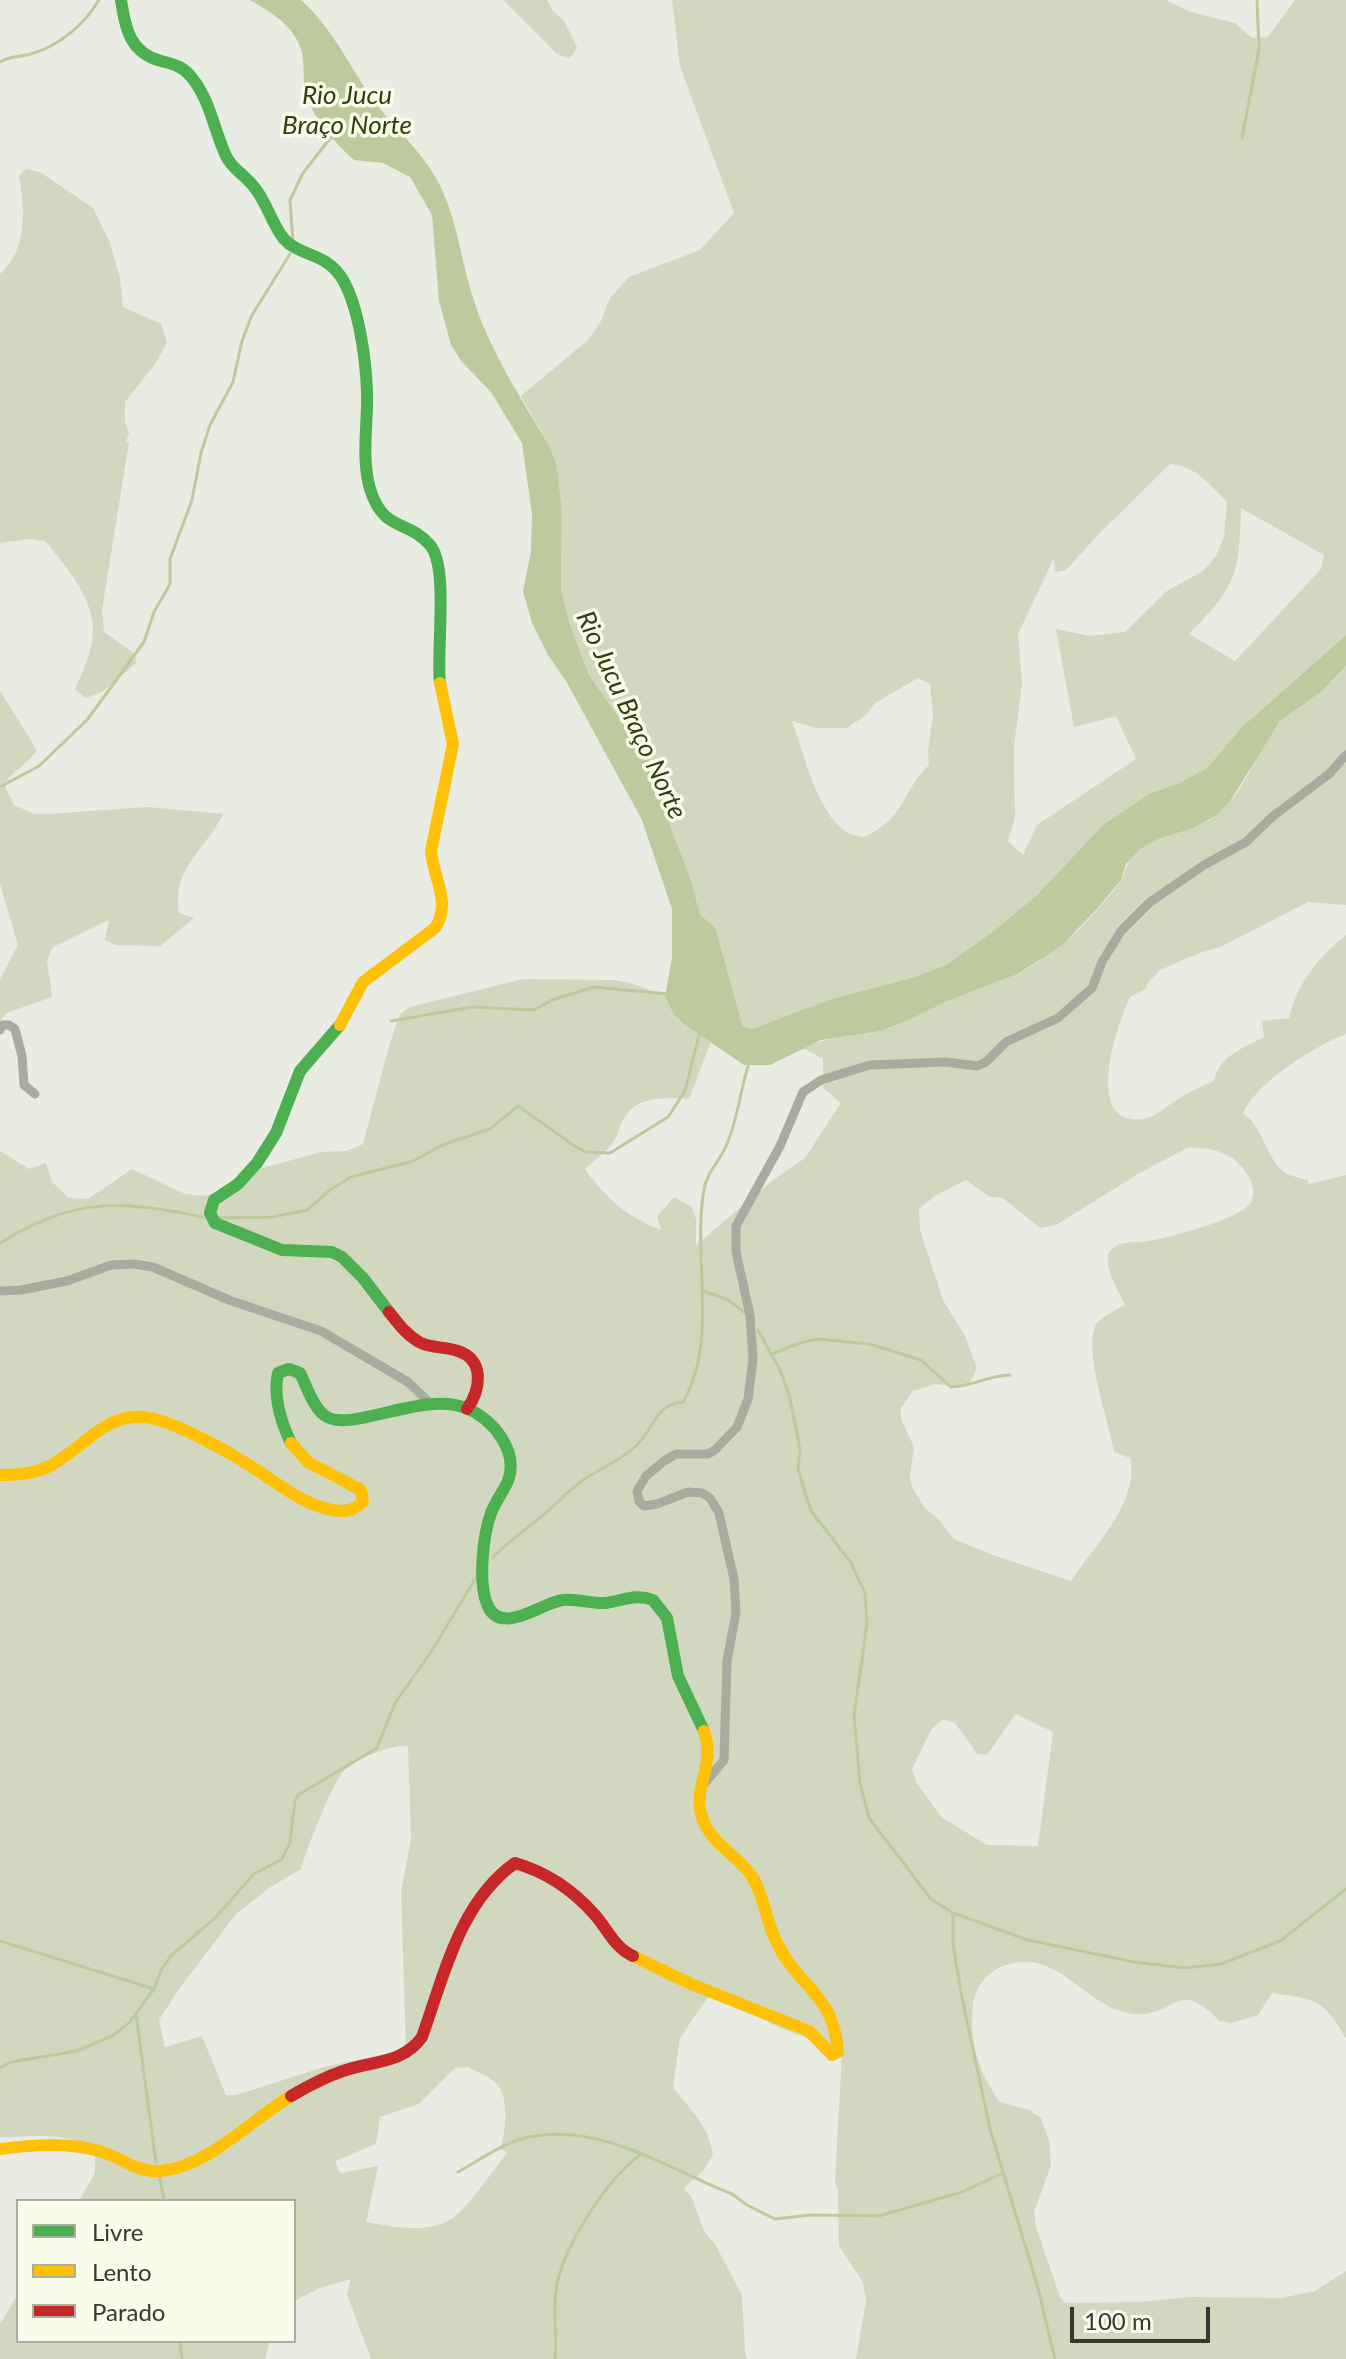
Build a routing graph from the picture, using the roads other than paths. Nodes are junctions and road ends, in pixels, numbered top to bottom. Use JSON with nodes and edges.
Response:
{"nodes":[{"id":1,"x":121,"y":0,"type":"edge"},
{"id":2,"x":1346,"y":755,"type":"edge"},
{"id":3,"x":0,"y":1030,"type":"edge"},
{"id":4,"x":35,"y":1094,"type":"dead end"},
{"id":5,"x":0,"y":1291,"type":"edge"},
{"id":6,"x":429,"y":1402,"type":"junction"},
{"id":7,"x":467,"y":1409,"type":"junction"},
{"id":8,"x":0,"y":1475,"type":"edge"},
{"id":9,"x":699,"y":1789,"type":"junction"},
{"id":10,"x":0,"y":2149,"type":"edge"}],
"edges":[{"from":1,"to":7,"type":"street"},
{"from":2,"to":9,"type":"street"},
{"from":3,"to":4,"type":"street"},
{"from":5,"to":6,"type":"street"},
{"from":6,"to":7,"type":"street"},
{"from":6,"to":8,"type":"street"},
{"from":7,"to":9,"type":"street"},
{"from":9,"to":10,"type":"street"}]}
